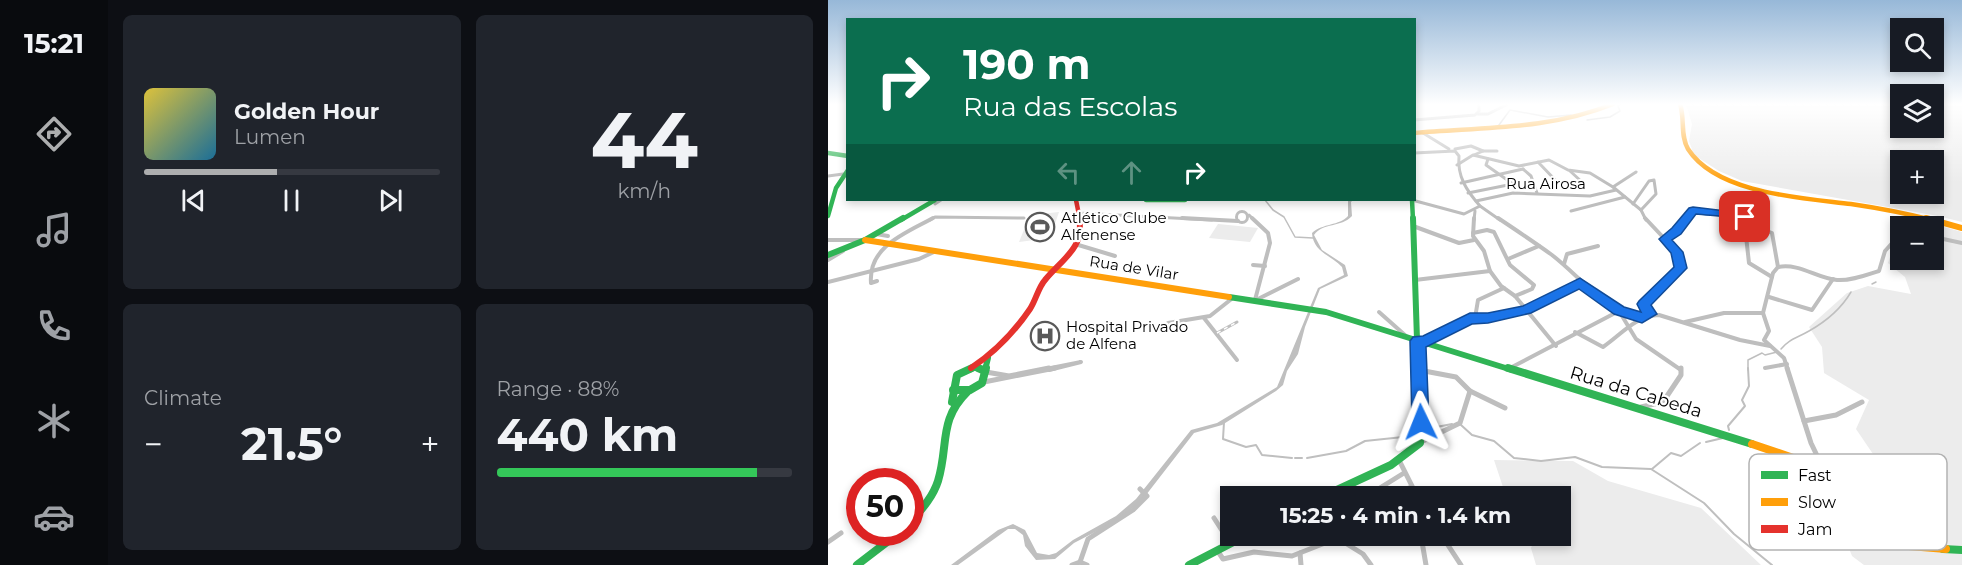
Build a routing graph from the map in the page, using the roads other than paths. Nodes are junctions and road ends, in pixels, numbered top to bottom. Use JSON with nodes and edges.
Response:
{"nodes":[{"id":1,"x":1440,"y":130,"type":"edge"},
{"id":2,"x":1683,"y":130,"type":"edge"},
{"id":3,"x":1416,"y":132,"type":"edge"},
{"id":4,"x":1422,"y":133,"type":"dead end"},
{"id":5,"x":1451,"y":149,"type":"junction"},
{"id":6,"x":828,"y":151,"type":"edge"},
{"id":7,"x":1497,"y":151,"type":"dead end"},
{"id":8,"x":1416,"y":153,"type":"edge"},
{"id":9,"x":1481,"y":153,"type":"junction"},
{"id":10,"x":846,"y":154,"type":"edge"},
{"id":11,"x":1488,"y":159,"type":"junction"},
{"id":12,"x":1538,"y":162,"type":"junction"},
{"id":13,"x":1457,"y":165,"type":"junction"},
{"id":14,"x":1521,"y":167,"type":"junction"},
{"id":15,"x":1570,"y":171,"type":"junction"},
{"id":16,"x":845,"y":172,"type":"edge"},
{"id":17,"x":1636,"y":172,"type":"dead end"},
{"id":18,"x":828,"y":176,"type":"edge"},
{"id":19,"x":1499,"y":176,"type":"junction"},
{"id":20,"x":1581,"y":182,"type":"dead end"},
{"id":21,"x":1461,"y":183,"type":"junction"},
{"id":22,"x":1560,"y":185,"type":"dead end"},
{"id":23,"x":1615,"y":188,"type":"junction"},
{"id":24,"x":1468,"y":193,"type":"junction"},
{"id":25,"x":1537,"y":193,"type":"junction"},
{"id":26,"x":1625,"y":197,"type":"junction"},
{"id":27,"x":1076,"y":201,"type":"edge"},
{"id":28,"x":1412,"y":201,"type":"edge"},
{"id":29,"x":1416,"y":201,"type":"edge"},
{"id":30,"x":1476,"y":201,"type":"junction"},
{"id":31,"x":935,"y":202,"type":"edge"},
{"id":32,"x":1633,"y":204,"type":"junction"},
{"id":33,"x":1480,"y":206,"type":"junction"},
{"id":34,"x":1641,"y":210,"type":"junction"},
{"id":35,"x":1475,"y":211,"type":"junction"},
{"id":36,"x":1571,"y":211,"type":"dead end"},
{"id":37,"x":1078,"y":213,"type":"junction"},
{"id":38,"x":1239,"y":214,"type":"junction"},
{"id":39,"x":1249,"y":215,"type":"junction"},
{"id":40,"x":828,"y":216,"type":"edge"},
{"id":41,"x":1024,"y":218,"type":"dead end"},
{"id":42,"x":1222,"y":219,"type":"junction"},
{"id":43,"x":1240,"y":221,"type":"junction"},
{"id":44,"x":1258,"y":223,"type":"junction"},
{"id":45,"x":1746,"y":223,"type":"junction"},
{"id":46,"x":1413,"y":226,"type":"junction"},
{"id":47,"x":1962,"y":228,"type":"edge"},
{"id":48,"x":1473,"y":233,"type":"junction"},
{"id":49,"x":875,"y":234,"type":"junction"},
{"id":50,"x":888,"y":236,"type":"dead end"},
{"id":51,"x":1665,"y":239,"type":"junction"},
{"id":52,"x":1944,"y":239,"type":"edge"},
{"id":53,"x":828,"y":240,"type":"edge"},
{"id":54,"x":865,"y":240,"type":"junction"},
{"id":55,"x":1474,"y":240,"type":"junction"},
{"id":56,"x":888,"y":243,"type":"junction"},
{"id":57,"x":1962,"y":243,"type":"edge"},
{"id":58,"x":1076,"y":244,"type":"junction"},
{"id":59,"x":1890,"y":244,"type":"edge"},
{"id":60,"x":1539,"y":246,"type":"junction"},
{"id":61,"x":1598,"y":246,"type":"dead end"},
{"id":62,"x":937,"y":250,"type":"junction"},
{"id":63,"x":1114,"y":256,"type":"dead end"},
{"id":64,"x":828,"y":258,"type":"edge"},
{"id":65,"x":1508,"y":259,"type":"junction"},
{"id":66,"x":1564,"y":264,"type":"junction"},
{"id":67,"x":1253,"y":265,"type":"dead end"},
{"id":68,"x":1264,"y":266,"type":"junction"},
{"id":69,"x":1778,"y":267,"type":"junction"},
{"id":70,"x":1057,"y":268,"type":"junction"},
{"id":71,"x":870,"y":271,"type":"junction"},
{"id":72,"x":1490,"y":271,"type":"junction"},
{"id":73,"x":1772,"y":277,"type":"junction"},
{"id":74,"x":1298,"y":279,"type":"dead end"},
{"id":75,"x":1833,"y":279,"type":"junction"},
{"id":76,"x":1415,"y":280,"type":"junction"},
{"id":77,"x":877,"y":281,"type":"dead end"},
{"id":78,"x":828,"y":282,"type":"edge"},
{"id":79,"x":1580,"y":283,"type":"junction"},
{"id":80,"x":1504,"y":288,"type":"junction"},
{"id":81,"x":1515,"y":296,"type":"junction"},
{"id":82,"x":1234,"y":297,"type":"junction"},
{"id":83,"x":1769,"y":297,"type":"junction"},
{"id":84,"x":1255,"y":300,"type":"junction"},
{"id":85,"x":1526,"y":310,"type":"junction"},
{"id":86,"x":1619,"y":311,"type":"junction"},
{"id":87,"x":1379,"y":312,"type":"dead end"},
{"id":88,"x":1763,"y":313,"type":"junction"},
{"id":89,"x":1650,"y":314,"type":"junction"},
{"id":90,"x":1204,"y":318,"type":"junction"},
{"id":91,"x":1475,"y":318,"type":"junction"},
{"id":92,"x":1642,"y":318,"type":"junction"},
{"id":93,"x":1168,"y":322,"type":"dead end"},
{"id":94,"x":1685,"y":322,"type":"junction"},
{"id":95,"x":1629,"y":329,"type":"junction"},
{"id":96,"x":1396,"y":332,"type":"junction"},
{"id":97,"x":1575,"y":332,"type":"junction"},
{"id":98,"x":1406,"y":337,"type":"junction"},
{"id":99,"x":1421,"y":341,"type":"junction"},
{"id":100,"x":1556,"y":346,"type":"junction"},
{"id":101,"x":1772,"y":346,"type":"junction"},
{"id":102,"x":988,"y":357,"type":"junction"},
{"id":103,"x":1237,"y":360,"type":"dead end"},
{"id":104,"x":1787,"y":363,"type":"junction"},
{"id":105,"x":1053,"y":366,"type":"junction"},
{"id":106,"x":971,"y":368,"type":"junction"},
{"id":107,"x":1510,"y":368,"type":"junction"},
{"id":108,"x":1765,"y":368,"type":"dead end"},
{"id":109,"x":1419,"y":370,"type":"junction"},
{"id":110,"x":985,"y":372,"type":"junction"},
{"id":111,"x":1035,"y":374,"type":"junction"},
{"id":112,"x":978,"y":386,"type":"junction"},
{"id":113,"x":953,"y":390,"type":"junction"},
{"id":114,"x":968,"y":391,"type":"junction"},
{"id":115,"x":1470,"y":391,"type":"junction"},
{"id":116,"x":1862,"y":402,"type":"dead end"},
{"id":117,"x":952,"y":403,"type":"junction"},
{"id":118,"x":1505,"y":408,"type":"dead end"},
{"id":119,"x":1637,"y":408,"type":"junction"},
{"id":120,"x":1804,"y":420,"type":"junction"},
{"id":121,"x":1420,"y":442,"type":"junction"},
{"id":122,"x":1787,"y":454,"type":"edge"},
{"id":123,"x":1816,"y":454,"type":"edge"},
{"id":124,"x":1399,"y":460,"type":"junction"},
{"id":125,"x":1404,"y":473,"type":"junction"},
{"id":126,"x":1409,"y":484,"type":"edge"},
{"id":127,"x":1345,"y":486,"type":"edge"},
{"id":128,"x":1383,"y":486,"type":"edge"},
{"id":129,"x":1140,"y":489,"type":"dead end"},
{"id":130,"x":924,"y":507,"type":"edge"},
{"id":131,"x":1214,"y":518,"type":"dead end"},
{"id":132,"x":1220,"y":527,"type":"edge"},
{"id":133,"x":841,"y":533,"type":"dead end"},
{"id":134,"x":828,"y":542,"type":"edge"},
{"id":135,"x":882,"y":546,"type":"edge"},
{"id":136,"x":1224,"y":546,"type":"edge"},
{"id":137,"x":1314,"y":546,"type":"edge"},
{"id":138,"x":1350,"y":546,"type":"edge"},
{"id":139,"x":1423,"y":546,"type":"edge"},
{"id":140,"x":1449,"y":546,"type":"edge"},
{"id":141,"x":1217,"y":549,"type":"junction"},
{"id":142,"x":1947,"y":549,"type":"edge"},
{"id":143,"x":1962,"y":550,"type":"edge"},
{"id":144,"x":1300,"y":553,"type":"junction"},
{"id":145,"x":1084,"y":563,"type":"edge"},
{"id":146,"x":857,"y":565,"type":"edge"},
{"id":147,"x":1072,"y":565,"type":"edge"},
{"id":148,"x":1189,"y":565,"type":"edge"},
{"id":149,"x":1301,"y":565,"type":"edge"},
{"id":150,"x":1371,"y":565,"type":"edge"},
{"id":151,"x":1426,"y":565,"type":"edge"},
{"id":152,"x":1461,"y":565,"type":"edge"}],
"edges":[{"from":1,"to":3,"type":"main road"},
{"from":2,"to":47,"type":"main road"},
{"from":4,"to":5,"type":"street"},
{"from":5,"to":8,"type":"street"},
{"from":5,"to":9,"type":"street"},
{"from":5,"to":13,"type":"street"},
{"from":6,"to":10,"type":"main road"},
{"from":7,"to":9,"type":"street"},
{"from":9,"to":11,"type":"street"},
{"from":9,"to":13,"type":"street"},
{"from":11,"to":14,"type":"street"},
{"from":11,"to":19,"type":"street"},
{"from":12,"to":14,"type":"street"},
{"from":12,"to":15,"type":"street"},
{"from":12,"to":22,"type":"street"},
{"from":13,"to":21,"type":"street"},
{"from":14,"to":19,"type":"street"},
{"from":14,"to":25,"type":"street"},
{"from":15,"to":20,"type":"street"},
{"from":15,"to":23,"type":"street"},
{"from":16,"to":18,"type":"street"},
{"from":16,"to":40,"type":"main road"},
{"from":17,"to":23,"type":"street"},
{"from":19,"to":21,"type":"street"},
{"from":19,"to":24,"type":"street"},
{"from":21,"to":24,"type":"street"},
{"from":23,"to":25,"type":"street","name":"Rua Airosa"},
{"from":23,"to":26,"type":"street"},
{"from":24,"to":30,"type":"street"},
{"from":25,"to":30,"type":"street","name":"Rua Airosa"},
{"from":26,"to":32,"type":"street"},
{"from":26,"to":36,"type":"street"},
{"from":27,"to":37,"type":"main road"},
{"from":28,"to":46,"type":"main road"},
{"from":29,"to":35,"type":"street"},
{"from":30,"to":33,"type":"street"},
{"from":31,"to":49,"type":"main road"},
{"from":32,"to":34,"type":"street"},
{"from":32,"to":34,"type":"street"},
{"from":33,"to":35,"type":"street"},
{"from":33,"to":60,"type":"street"},
{"from":34,"to":51,"type":"street"},
{"from":35,"to":48,"type":"street"},
{"from":37,"to":42,"type":"street"},
{"from":37,"to":58,"type":"main road"},
{"from":38,"to":39,"type":"street"},
{"from":38,"to":42,"type":"street"},
{"from":38,"to":43,"type":"street"},
{"from":39,"to":43,"type":"street"},
{"from":39,"to":44,"type":"street"},
{"from":41,"to":56,"type":"street"},
{"from":42,"to":43,"type":"street"},
{"from":43,"to":44,"type":"street"},
{"from":44,"to":68,"type":"street"},
{"from":45,"to":51,"type":"street"},
{"from":45,"to":69,"type":"street"},
{"from":45,"to":73,"type":"street"},
{"from":46,"to":55,"type":"street"},
{"from":46,"to":76,"type":"main road"},
{"from":48,"to":55,"type":"street"},
{"from":48,"to":65,"type":"street"},
{"from":49,"to":50,"type":"street"},
{"from":49,"to":54,"type":"main road"},
{"from":51,"to":89,"type":"street"},
{"from":52,"to":57,"type":"street"},
{"from":53,"to":54,"type":"street"},
{"from":54,"to":56,"type":"main road","name":"Rua de Vilar"},
{"from":54,"to":64,"type":"main road"},
{"from":55,"to":72,"type":"street"},
{"from":56,"to":62,"type":"main road","name":"Rua de Vilar"},
{"from":56,"to":71,"type":"street"},
{"from":58,"to":63,"type":"street"},
{"from":58,"to":70,"type":"main road"},
{"from":59,"to":75,"type":"street"},
{"from":60,"to":65,"type":"street"},
{"from":60,"to":66,"type":"street"},
{"from":61,"to":66,"type":"street"},
{"from":62,"to":70,"type":"main road","name":"Rua de Vilar"},
{"from":62,"to":71,"type":"street"},
{"from":65,"to":81,"type":"street"},
{"from":66,"to":79,"type":"street"},
{"from":67,"to":68,"type":"street"},
{"from":68,"to":84,"type":"street"},
{"from":69,"to":73,"type":"street"},
{"from":69,"to":75,"type":"street"},
{"from":70,"to":82,"type":"main road","name":"Rua de Vilar"},
{"from":70,"to":102,"type":"main road"},
{"from":71,"to":77,"type":"street"},
{"from":71,"to":78,"type":"street"},
{"from":72,"to":76,"type":"street"},
{"from":72,"to":80,"type":"street"},
{"from":73,"to":83,"type":"street"},
{"from":74,"to":84,"type":"street"},
{"from":75,"to":83,"type":"street"},
{"from":76,"to":99,"type":"main road"},
{"from":79,"to":85,"type":"street"},
{"from":79,"to":86,"type":"street"},
{"from":80,"to":81,"type":"street"},
{"from":80,"to":91,"type":"street"},
{"from":81,"to":85,"type":"street"},
{"from":82,"to":84,"type":"main road","name":"Rua de Vilar"},
{"from":82,"to":90,"type":"street"},
{"from":83,"to":88,"type":"street"},
{"from":84,"to":96,"type":"main road","name":"Rua de Vilar"},
{"from":85,"to":91,"type":"street"},
{"from":85,"to":100,"type":"street"},
{"from":86,"to":92,"type":"street"},
{"from":86,"to":95,"type":"street"},
{"from":86,"to":97,"type":"street"},
{"from":87,"to":98,"type":"street"},
{"from":88,"to":94,"type":"street"},
{"from":88,"to":101,"type":"street"},
{"from":89,"to":92,"type":"street"},
{"from":89,"to":94,"type":"street"},
{"from":90,"to":93,"type":"street"},
{"from":90,"to":103,"type":"street"},
{"from":91,"to":99,"type":"street"},
{"from":92,"to":95,"type":"street"},
{"from":94,"to":101,"type":"street"},
{"from":95,"to":97,"type":"street"},
{"from":95,"to":119,"type":"street"},
{"from":96,"to":98,"type":"main road","name":"Rua de Vilar"},
{"from":96,"to":99,"type":"main road","name":"Rua de Vilar"},
{"from":97,"to":100,"type":"street"},
{"from":98,"to":99,"type":"main road","name":"Rua de Vilar"},
{"from":99,"to":107,"type":"main road","name":"Rua da Cabeda"},
{"from":99,"to":109,"type":"main road"},
{"from":100,"to":107,"type":"street"},
{"from":101,"to":104,"type":"street"},
{"from":102,"to":106,"type":"main road"},
{"from":102,"to":110,"type":"main road"},
{"from":104,"to":108,"type":"street"},
{"from":104,"to":120,"type":"street"},
{"from":105,"to":110,"type":"street"},
{"from":105,"to":111,"type":"street"},
{"from":105,"to":111,"type":"street"},
{"from":106,"to":110,"type":"main road"},
{"from":106,"to":113,"type":"main road"},
{"from":107,"to":119,"type":"main road","name":"Rua da Cabeda"},
{"from":109,"to":115,"type":"street"},
{"from":109,"to":121,"type":"main road"},
{"from":110,"to":112,"type":"main road"},
{"from":111,"to":112,"type":"street"},
{"from":112,"to":114,"type":"main road"},
{"from":113,"to":114,"type":"main road"},
{"from":113,"to":117,"type":"main road"},
{"from":114,"to":117,"type":"main road"},
{"from":115,"to":118,"type":"street"},
{"from":115,"to":121,"type":"street"},
{"from":116,"to":120,"type":"street"},
{"from":117,"to":130,"type":"main road"},
{"from":119,"to":122,"type":"main road","name":"Rua da Cabeda"},
{"from":120,"to":123,"type":"street"},
{"from":121,"to":124,"type":"main road"},
{"from":124,"to":125,"type":"street"},
{"from":124,"to":127,"type":"main road"},
{"from":125,"to":126,"type":"street"},
{"from":125,"to":128,"type":"street"},
{"from":129,"to":145,"type":"street"},
{"from":131,"to":132,"type":"street"},
{"from":133,"to":134,"type":"street"},
{"from":135,"to":146,"type":"main road"},
{"from":136,"to":141,"type":"main road"},
{"from":137,"to":144,"type":"street"},
{"from":138,"to":150,"type":"street"},
{"from":139,"to":151,"type":"street"},
{"from":140,"to":152,"type":"street"},
{"from":141,"to":144,"type":"street"},
{"from":141,"to":148,"type":"main road"},
{"from":142,"to":143,"type":"main road","name":"Rua da Cabeda"},
{"from":144,"to":149,"type":"street"},
{"from":145,"to":147,"type":"street"}]}
